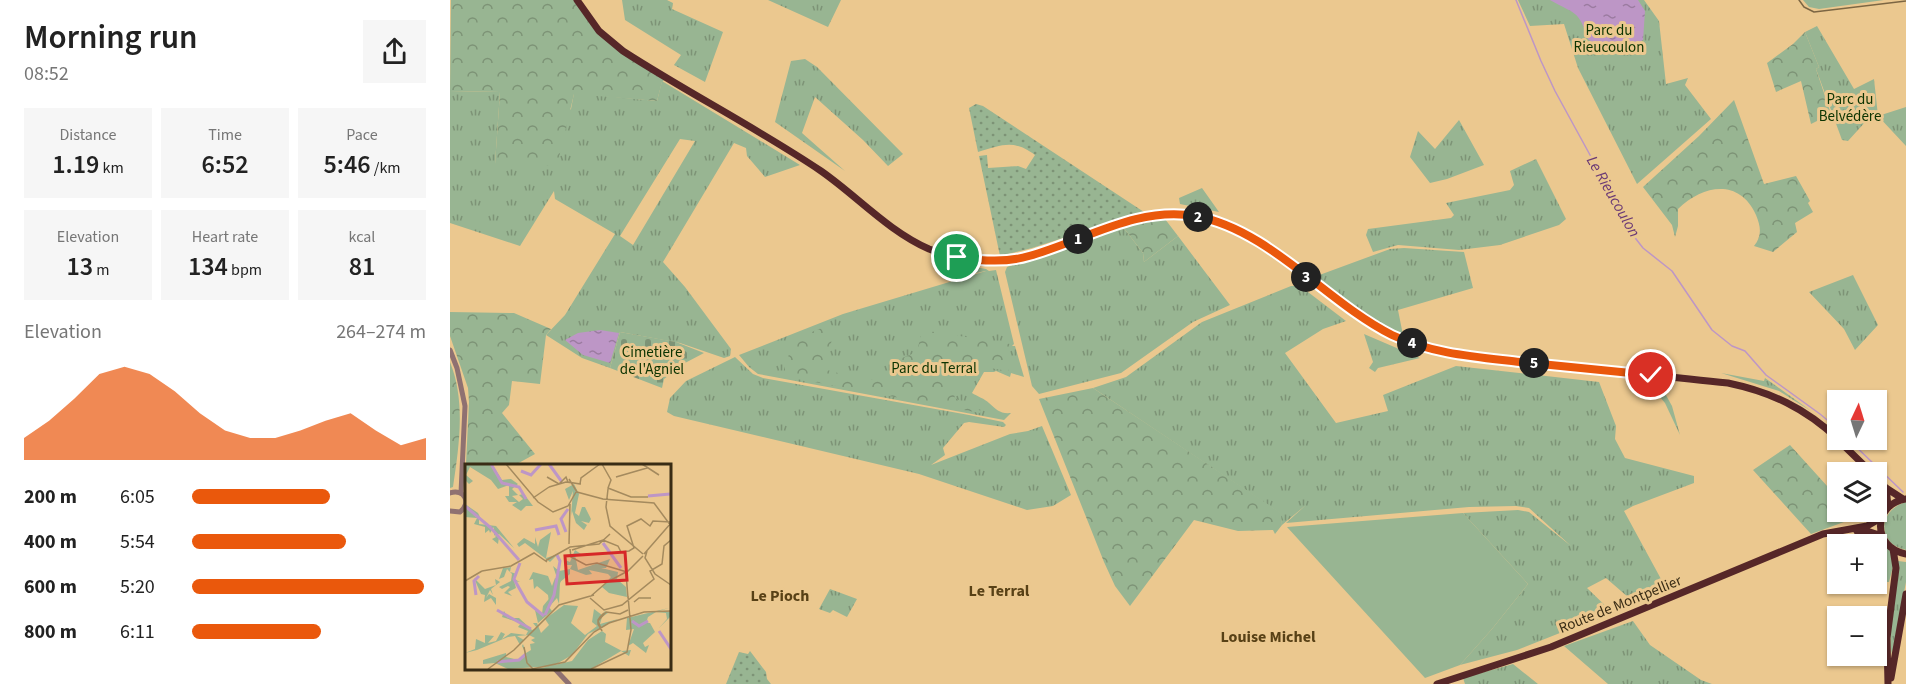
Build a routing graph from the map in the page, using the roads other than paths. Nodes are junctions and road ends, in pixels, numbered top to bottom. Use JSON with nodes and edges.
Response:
{"nodes":[{"id":1,"x":577,"y":0,"type":"edge"},
{"id":2,"x":450,"y":350,"type":"edge"},
{"id":3,"x":1827,"y":430,"type":"edge"},
{"id":4,"x":1849,"y":450,"type":"edge"},
{"id":5,"x":462,"y":453,"type":"junction"},
{"id":6,"x":1861,"y":462,"type":"edge"},
{"id":7,"x":1887,"y":489,"type":"edge"},
{"id":8,"x":452,"y":493,"type":"edge"},
{"id":9,"x":461,"y":493,"type":"junction"},
{"id":10,"x":1887,"y":497,"type":"edge"},
{"id":11,"x":465,"y":499,"type":"edge"},
{"id":12,"x":1905,"y":499,"type":"edge"},
{"id":13,"x":465,"y":502,"type":"edge"},
{"id":14,"x":1888,"y":506,"type":"joint"},
{"id":15,"x":462,"y":510,"type":"junction"},
{"id":16,"x":450,"y":511,"type":"edge"},
{"id":17,"x":465,"y":515,"type":"edge"},
{"id":18,"x":1874,"y":522,"type":"edge"},
{"id":19,"x":1840,"y":534,"type":"edge"},
{"id":20,"x":1876,"y":534,"type":"edge"},
{"id":21,"x":1827,"y":537,"type":"edge"},
{"id":22,"x":1811,"y":540,"type":"junction"},
{"id":23,"x":1887,"y":542,"type":"edge"},
{"id":24,"x":1893,"y":549,"type":"junction"},
{"id":25,"x":1906,"y":554,"type":"edge"},
{"id":26,"x":1906,"y":594,"type":"edge"},
{"id":27,"x":1904,"y":610,"type":"edge"},
{"id":28,"x":555,"y":669,"type":"edge"},
{"id":29,"x":569,"y":684,"type":"edge"},
{"id":30,"x":1437,"y":684,"type":"edge"},
{"id":31,"x":1889,"y":684,"type":"edge"}],
"edges":[{"from":1,"to":3,"type":"main road"},
{"from":2,"to":5,"type":"street"},
{"from":4,"to":6,"type":"main road"},
{"from":5,"to":8,"type":"street"},
{"from":5,"to":9,"type":"street"},
{"from":7,"to":12,"type":"main road"},
{"from":8,"to":9,"type":"street"},
{"from":9,"to":11,"type":"street"},
{"from":10,"to":14,"type":"main road"},
{"from":12,"to":14,"type":"main road"},
{"from":13,"to":15,"type":"street"},
{"from":15,"to":16,"type":"street"},
{"from":15,"to":17,"type":"street"},
{"from":18,"to":22,"type":"main road","name":"Route de Montpellier"},
{"from":19,"to":20,"type":"main road","name":"Route de Montpellier"},
{"from":21,"to":22,"type":"main road","name":"Route de Montpellier"},
{"from":22,"to":30,"type":"main road","name":"Route de Montpellier"},
{"from":23,"to":24,"type":"main road"},
{"from":24,"to":25,"type":"main road"},
{"from":24,"to":31,"type":"main road"},
{"from":26,"to":27,"type":"main road"},
{"from":27,"to":31,"type":"main road"},
{"from":28,"to":29,"type":"street"}]}
